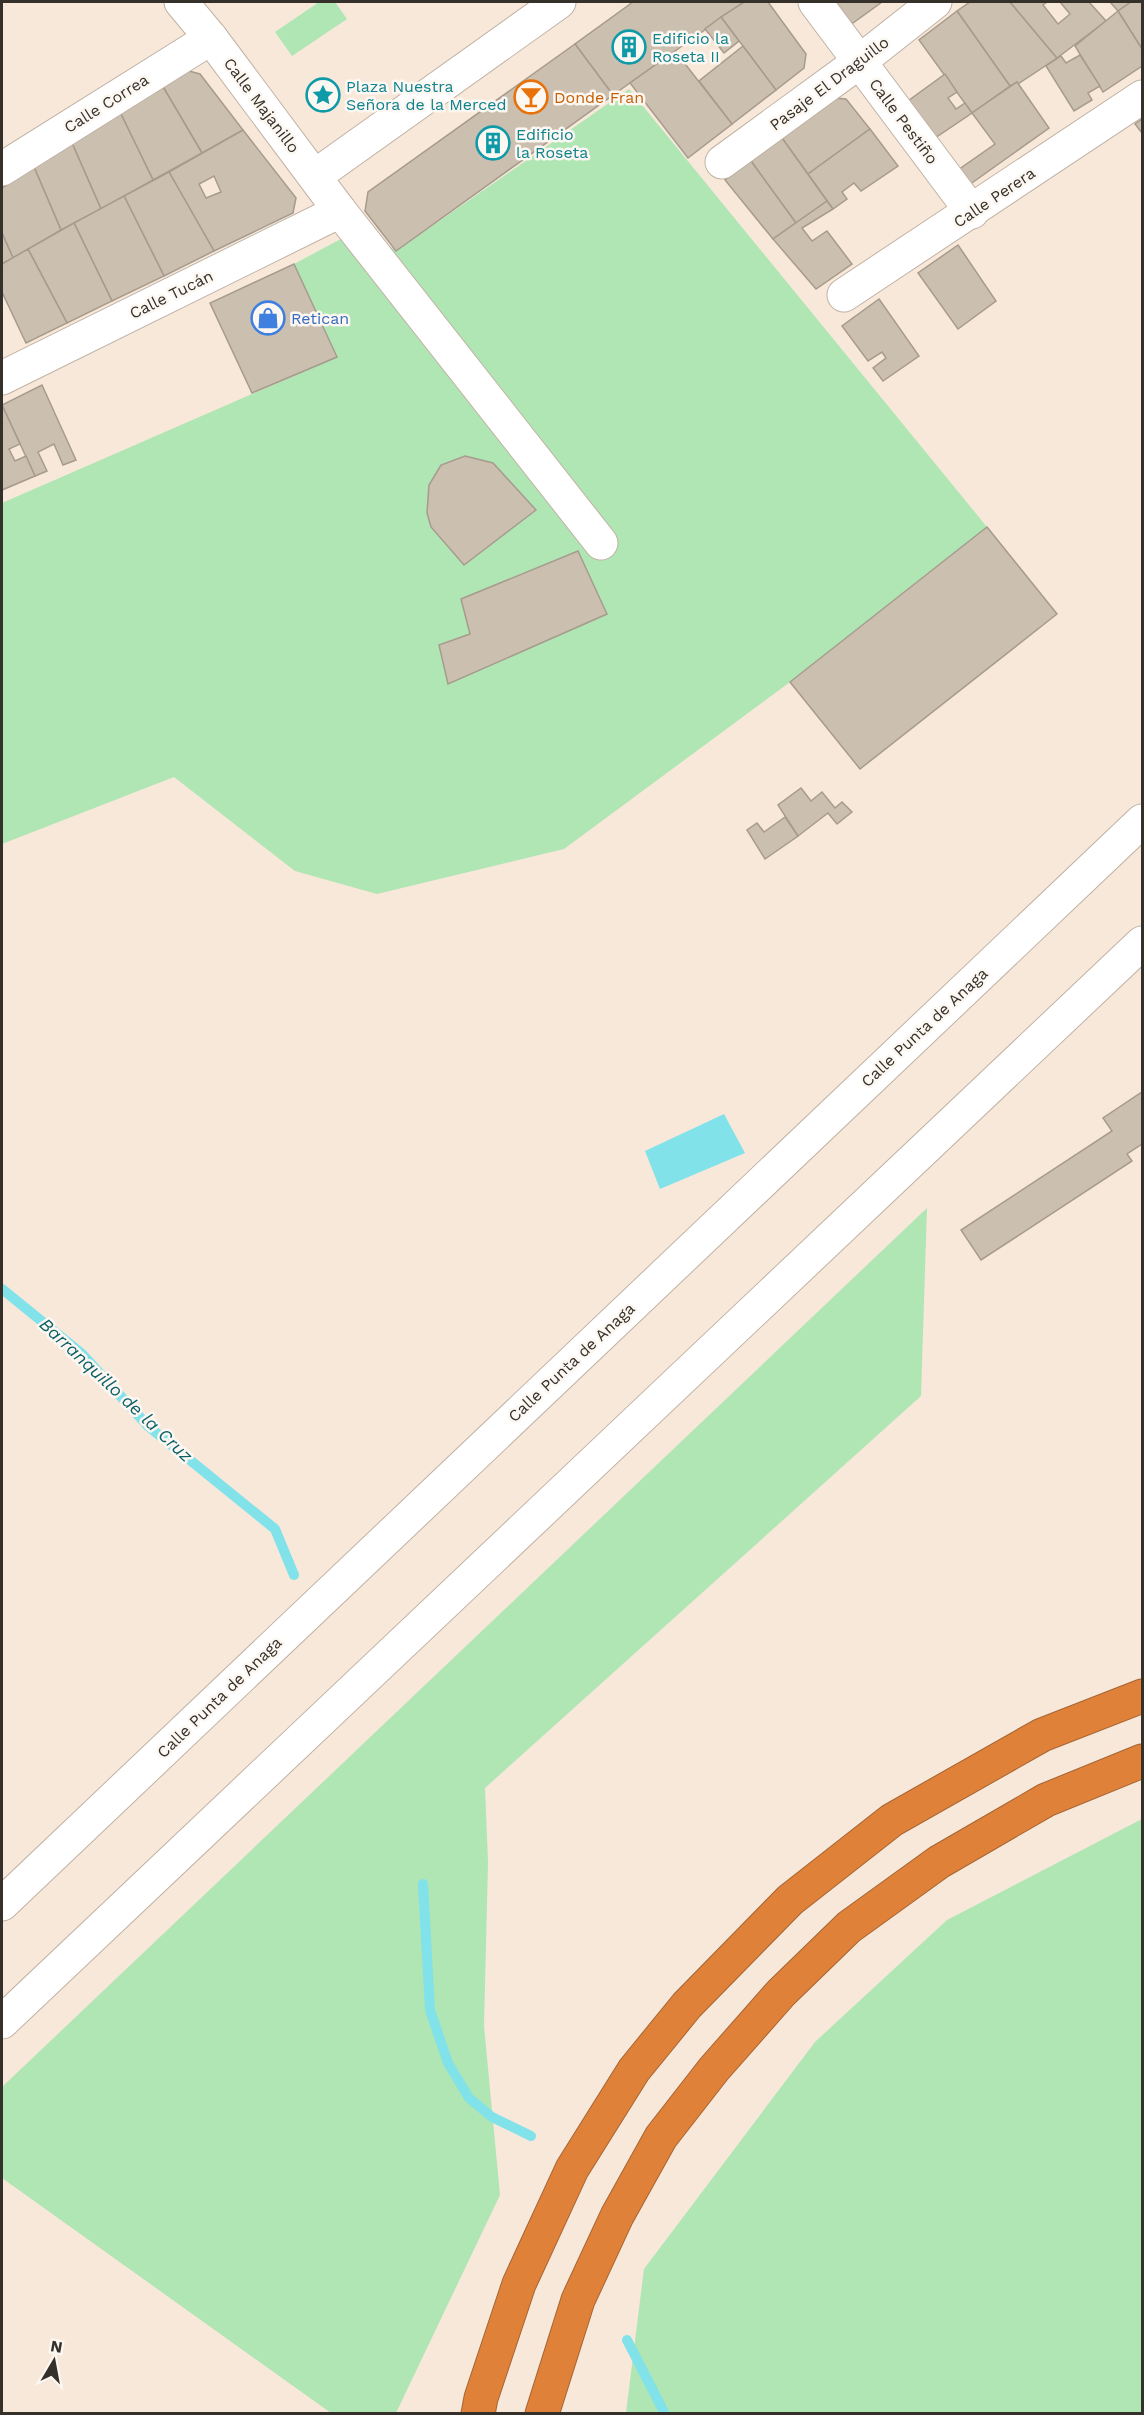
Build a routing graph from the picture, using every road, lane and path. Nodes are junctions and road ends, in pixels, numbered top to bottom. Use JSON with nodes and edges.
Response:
{"nodes":[{"id":1,"x":181,"y":2,"type":"edge"},
{"id":2,"x":560,"y":2,"type":"edge"},
{"id":3,"x":816,"y":2,"type":"edge"},
{"id":4,"x":935,"y":2,"type":"edge"},
{"id":5,"x":211,"y":38,"type":"junction"},
{"id":6,"x":859,"y":62,"type":"junction"},
{"id":7,"x":1143,"y":97,"type":"edge"},
{"id":8,"x":722,"y":162,"type":"dead end"},
{"id":9,"x":2,"y":169,"type":"edge"},
{"id":10,"x":315,"y":176,"type":"junction"},
{"id":11,"x":340,"y":211,"type":"junction"},
{"id":12,"x":972,"y":212,"type":"junction"},
{"id":13,"x":844,"y":295,"type":"dead end"},
{"id":14,"x":2,"y":378,"type":"edge"},
{"id":15,"x":601,"y":543,"type":"dead end"},
{"id":16,"x":1143,"y":821,"type":"edge"},
{"id":17,"x":1143,"y":943,"type":"edge"},
{"id":18,"x":1143,"y":1696,"type":"edge"},
{"id":19,"x":1143,"y":1761,"type":"edge"},
{"id":20,"x":2,"y":1904,"type":"edge"},
{"id":21,"x":2,"y":2022,"type":"edge"},
{"id":22,"x":478,"y":2414,"type":"edge"},
{"id":23,"x":542,"y":2414,"type":"edge"}],
"edges":[{"from":1,"to":5,"type":"street","name":"Calle Majanillo"},
{"from":2,"to":10,"type":"street"},
{"from":3,"to":6,"type":"street","name":"Calle Pestiño"},
{"from":4,"to":6,"type":"street","name":"Pasaje El Draguillo"},
{"from":5,"to":9,"type":"street","name":"Calle Correa"},
{"from":5,"to":10,"type":"street","name":"Calle Majanillo"},
{"from":6,"to":8,"type":"street","name":"Pasaje El Draguillo"},
{"from":6,"to":12,"type":"street","name":"Calle Pestiño"},
{"from":7,"to":12,"type":"street","name":"Calle Perera"},
{"from":10,"to":11,"type":"street","name":"Calle Majanillo"},
{"from":11,"to":14,"type":"street","name":"Calle Tucán"},
{"from":11,"to":15,"type":"street","name":"Calle Majanillo"},
{"from":12,"to":13,"type":"street","name":"Calle Perera"},
{"from":16,"to":20,"type":"street","name":"Calle Punta de Anaga"},
{"from":17,"to":21,"type":"street"},
{"from":18,"to":22,"type":"highway"},
{"from":19,"to":23,"type":"highway"}]}
